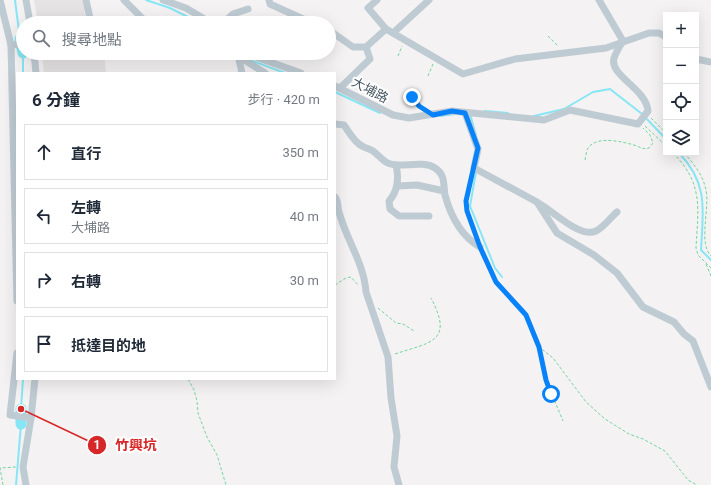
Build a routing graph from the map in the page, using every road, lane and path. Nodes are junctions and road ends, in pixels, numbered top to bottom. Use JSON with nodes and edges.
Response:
{"nodes":[{"id":1,"x":0,"y":0,"type":"edge"},
{"id":2,"x":26,"y":0,"type":"edge"},
{"id":3,"x":86,"y":0,"type":"edge"},
{"id":4,"x":124,"y":0,"type":"edge"},
{"id":5,"x":163,"y":0,"type":"edge"},
{"id":6,"x":269,"y":0,"type":"edge"},
{"id":7,"x":377,"y":0,"type":"edge"},
{"id":8,"x":429,"y":0,"type":"edge"},
{"id":9,"x":599,"y":0,"type":"edge"},
{"id":10,"x":248,"y":9,"type":"dead end"},
{"id":11,"x":29,"y":16,"type":"edge"},
{"id":12,"x":89,"y":16,"type":"edge"},
{"id":13,"x":140,"y":16,"type":"edge"},
{"id":14,"x":199,"y":16,"type":"edge"},
{"id":15,"x":231,"y":16,"type":"edge"},
{"id":16,"x":297,"y":16,"type":"edge"},
{"id":17,"x":386,"y":29,"type":"junction"},
{"id":18,"x":393,"y":33,"type":"junction"},
{"id":19,"x":336,"y":35,"type":"edge"},
{"id":20,"x":663,"y":35,"type":"edge"},
{"id":21,"x":548,"y":36,"type":"dead end"},
{"id":22,"x":404,"y":39,"type":"junction"},
{"id":23,"x":623,"y":41,"type":"junction"},
{"id":24,"x":13,"y":45,"type":"junction"},
{"id":25,"x":16,"y":45,"type":"edge"},
{"id":26,"x":366,"y":47,"type":"junction"},
{"id":27,"x":564,"y":53,"type":"junction"},
{"id":28,"x":398,"y":56,"type":"dead end"},
{"id":29,"x":436,"y":58,"type":"junction"},
{"id":30,"x":35,"y":60,"type":"edge"},
{"id":31,"x":239,"y":60,"type":"edge"},
{"id":32,"x":246,"y":60,"type":"edge"},
{"id":33,"x":264,"y":60,"type":"edge"},
{"id":34,"x":699,"y":60,"type":"edge"},
{"id":35,"x":711,"y":62,"type":"edge"},
{"id":36,"x":36,"y":72,"type":"edge"},
{"id":37,"x":242,"y":72,"type":"edge"},
{"id":38,"x":264,"y":72,"type":"edge"},
{"id":39,"x":297,"y":72,"type":"edge"},
{"id":40,"x":428,"y":76,"type":"dead end"},
{"id":41,"x":337,"y":87,"type":"edge"},
{"id":42,"x":412,"y":97,"type":"dead end"},
{"id":43,"x":424,"y":109,"type":"dead end"},
{"id":44,"x":465,"y":113,"type":"junction"},
{"id":45,"x":647,"y":113,"type":"junction"},
{"id":46,"x":639,"y":123,"type":"junction"},
{"id":47,"x":336,"y":124,"type":"edge"},
{"id":48,"x":663,"y":130,"type":"edge"},
{"id":49,"x":663,"y":143,"type":"edge"},
{"id":50,"x":676,"y":156,"type":"edge"},
{"id":51,"x":686,"y":156,"type":"edge"},
{"id":52,"x":585,"y":160,"type":"dead end"},
{"id":53,"x":396,"y":165,"type":"junction"},
{"id":54,"x":474,"y":168,"type":"junction"},
{"id":55,"x":397,"y":186,"type":"junction"},
{"id":56,"x":444,"y":191,"type":"junction"},
{"id":57,"x":336,"y":198,"type":"edge"},
{"id":58,"x":536,"y":202,"type":"junction"},
{"id":59,"x":617,"y":212,"type":"dead end"},
{"id":60,"x":428,"y":216,"type":"dead end"},
{"id":61,"x":480,"y":247,"type":"junction"},
{"id":62,"x":711,"y":256,"type":"edge"},
{"id":63,"x":706,"y":263,"type":"junction"},
{"id":64,"x":16,"y":267,"type":"edge"},
{"id":65,"x":711,"y":268,"type":"edge"},
{"id":66,"x":711,"y":276,"type":"edge"},
{"id":67,"x":336,"y":284,"type":"edge"},
{"id":68,"x":366,"y":292,"type":"junction"},
{"id":69,"x":431,"y":298,"type":"dead end"},
{"id":70,"x":369,"y":302,"type":"junction"},
{"id":71,"x":414,"y":331,"type":"dead end"},
{"id":72,"x":539,"y":347,"type":"junction"},
{"id":73,"x":388,"y":357,"type":"junction"},
{"id":74,"x":16,"y":362,"type":"edge"},
{"id":75,"x":35,"y":380,"type":"edge"},
{"id":76,"x":189,"y":380,"type":"edge"},
{"id":77,"x":711,"y":387,"type":"edge"},
{"id":78,"x":29,"y":418,"type":"junction"},
{"id":79,"x":563,"y":421,"type":"dead end"},
{"id":80,"x":23,"y":467,"type":"junction"},
{"id":81,"x":0,"y":468,"type":"edge"},
{"id":82,"x":3,"y":485,"type":"edge"},
{"id":83,"x":26,"y":485,"type":"edge"},
{"id":84,"x":226,"y":485,"type":"edge"},
{"id":85,"x":399,"y":485,"type":"edge"},
{"id":86,"x":697,"y":485,"type":"edge"}],
"edges":[{"from":1,"to":24,"type":"street"},
{"from":2,"to":11,"type":"street"},
{"from":3,"to":12,"type":"street"},
{"from":4,"to":13,"type":"street"},
{"from":5,"to":14,"type":"street"},
{"from":6,"to":16,"type":"street"},
{"from":7,"to":17,"type":"street"},
{"from":8,"to":18,"type":"street"},
{"from":9,"to":23,"type":"street"},
{"from":10,"to":15,"type":"street"},
{"from":17,"to":18,"type":"street"},
{"from":17,"to":26,"type":"street"},
{"from":18,"to":22,"type":"street"},
{"from":19,"to":26,"type":"street"},
{"from":20,"to":23,"type":"street"},
{"from":21,"to":27,"type":"path"},
{"from":22,"to":28,"type":"path"},
{"from":22,"to":29,"type":"street"},
{"from":23,"to":27,"type":"street"},
{"from":23,"to":45,"type":"street"},
{"from":24,"to":25,"type":"street"},
{"from":24,"to":64,"type":"street"},
{"from":26,"to":41,"type":"street"},
{"from":27,"to":29,"type":"street"},
{"from":29,"to":40,"type":"path"},
{"from":30,"to":36,"type":"street"},
{"from":31,"to":37,"type":"street"},
{"from":32,"to":38,"type":"street"},
{"from":33,"to":39,"type":"street"},
{"from":34,"to":35,"type":"street"},
{"from":41,"to":44,"type":"street","name":"大埔路"},
{"from":42,"to":43,"type":"path"},
{"from":44,"to":46,"type":"street","name":"大埔路"},
{"from":44,"to":54,"type":"street"},
{"from":45,"to":46,"type":"street"},
{"from":45,"to":48,"type":"path"},
{"from":46,"to":49,"type":"path"},
{"from":46,"to":52,"type":"path"},
{"from":47,"to":53,"type":"street"},
{"from":50,"to":63,"type":"path"},
{"from":51,"to":62,"type":"path"},
{"from":53,"to":55,"type":"street"},
{"from":53,"to":56,"type":"street"},
{"from":54,"to":58,"type":"street"},
{"from":54,"to":61,"type":"path"},
{"from":55,"to":56,"type":"street"},
{"from":55,"to":60,"type":"street"},
{"from":56,"to":61,"type":"street"},
{"from":57,"to":68,"type":"street"},
{"from":58,"to":59,"type":"street"},
{"from":58,"to":77,"type":"street"},
{"from":61,"to":72,"type":"path"},
{"from":63,"to":65,"type":"path"},
{"from":63,"to":66,"type":"path"},
{"from":67,"to":68,"type":"path"},
{"from":68,"to":70,"type":"street"},
{"from":69,"to":73,"type":"path"},
{"from":70,"to":71,"type":"path"},
{"from":70,"to":73,"type":"street"},
{"from":72,"to":79,"type":"path"},
{"from":72,"to":86,"type":"path"},
{"from":73,"to":85,"type":"street"},
{"from":74,"to":78,"type":"street"},
{"from":75,"to":78,"type":"street"},
{"from":76,"to":84,"type":"path"},
{"from":78,"to":80,"type":"street"},
{"from":80,"to":81,"type":"path"},
{"from":80,"to":83,"type":"street"},
{"from":81,"to":82,"type":"path"}]}
